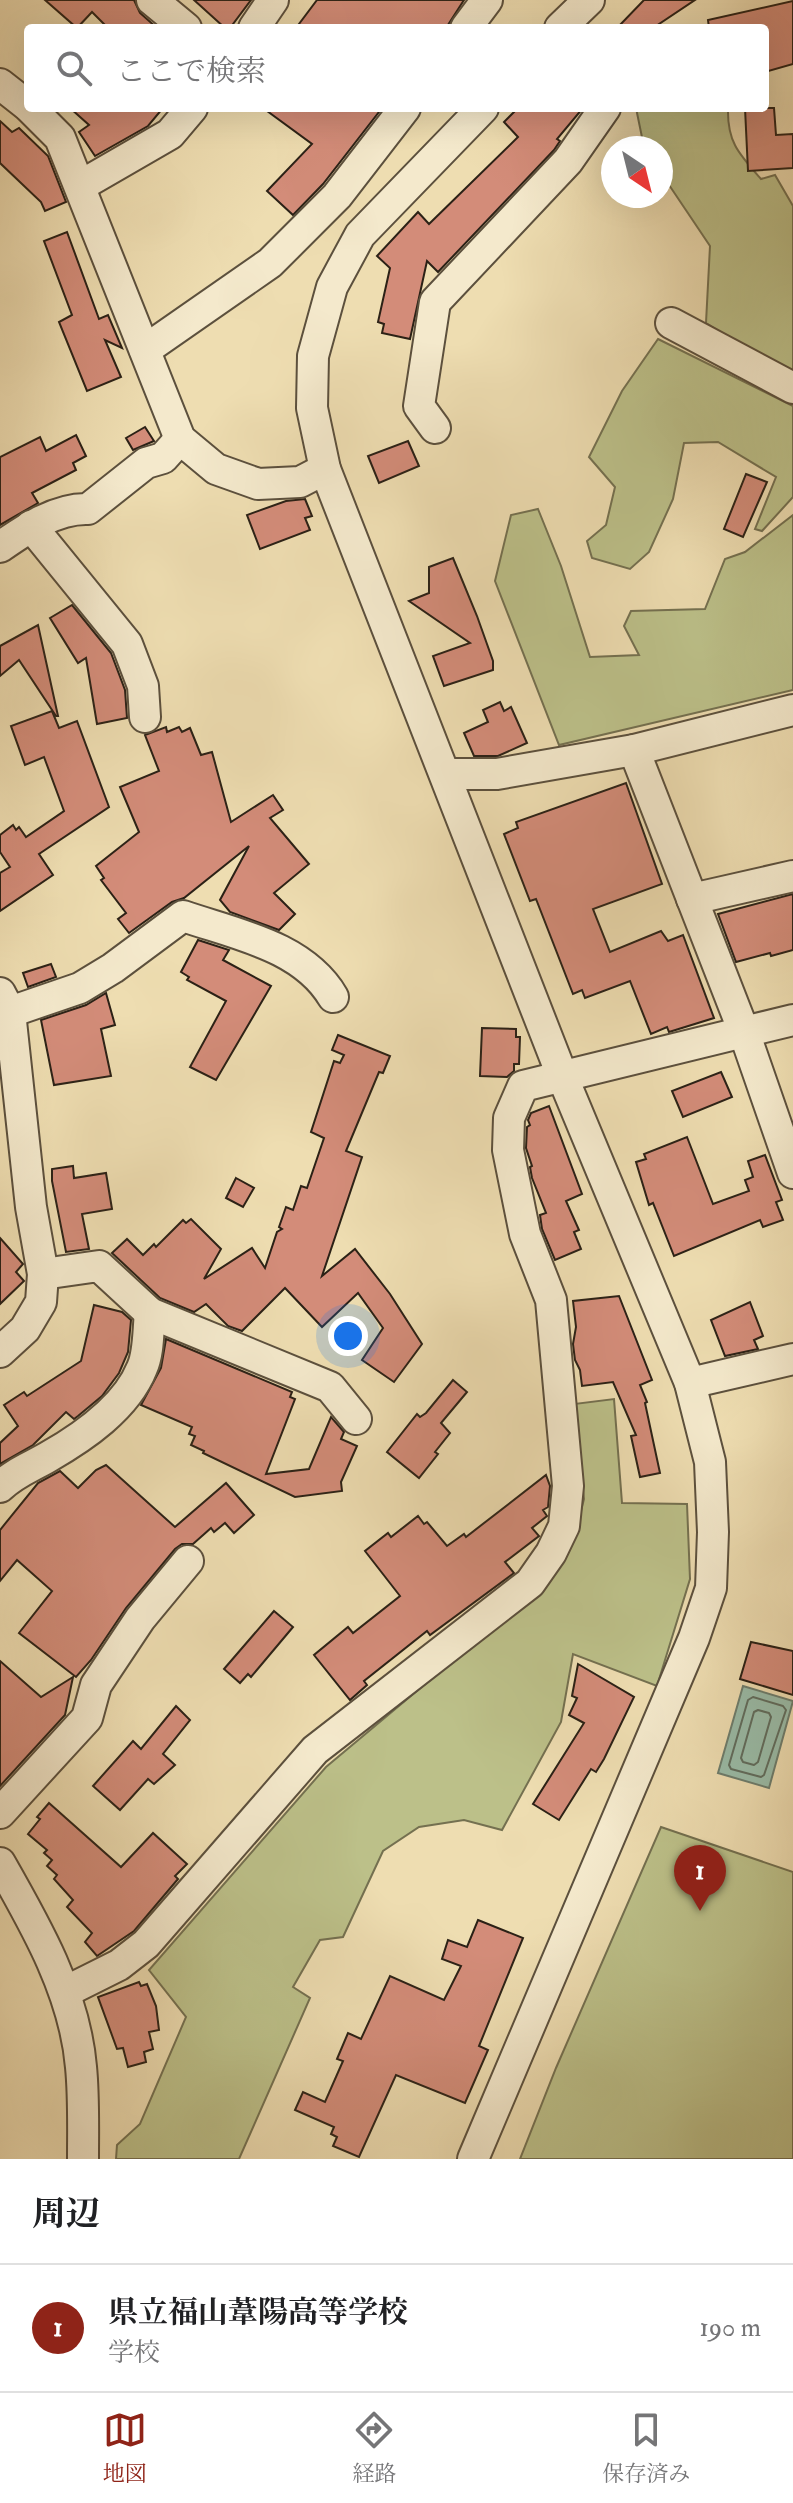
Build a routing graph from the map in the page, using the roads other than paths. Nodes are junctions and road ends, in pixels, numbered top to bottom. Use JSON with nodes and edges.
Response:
{"nodes":[{"id":1,"x":152,"y":0,"type":"edge"},
{"id":2,"x":273,"y":0,"type":"edge"},
{"id":3,"x":487,"y":0,"type":"edge"},
{"id":4,"x":589,"y":0,"type":"edge"},
{"id":5,"x":181,"y":24,"type":"edge"},
{"id":6,"x":257,"y":24,"type":"edge"},
{"id":7,"x":469,"y":24,"type":"edge"},
{"id":8,"x":564,"y":24,"type":"edge"},
{"id":9,"x":0,"y":84,"type":"edge"},
{"id":10,"x":24,"y":103,"type":"edge"},
{"id":11,"x":34,"y":112,"type":"edge"},
{"id":12,"x":189,"y":112,"type":"edge"},
{"id":13,"x":402,"y":112,"type":"edge"},
{"id":14,"x":479,"y":112,"type":"edge"},
{"id":15,"x":602,"y":112,"type":"edge"},
{"id":16,"x":80,"y":186,"type":"junction"},
{"id":17,"x":671,"y":323,"type":"dead end"},
{"id":18,"x":145,"y":350,"type":"junction"},
{"id":19,"x":793,"y":388,"type":"edge"},
{"id":20,"x":435,"y":428,"type":"dead end"},
{"id":21,"x":180,"y":439,"type":"junction"},
{"id":22,"x":325,"y":469,"type":"junction"},
{"id":23,"x":31,"y":526,"type":"junction"},
{"id":24,"x":0,"y":547,"type":"edge"},
{"id":25,"x":793,"y":710,"type":"edge"},
{"id":26,"x":145,"y":717,"type":"dead end"},
{"id":27,"x":634,"y":750,"type":"junction"},
{"id":28,"x":447,"y":774,"type":"junction"},
{"id":29,"x":793,"y":876,"type":"edge"},
{"id":30,"x":692,"y":899,"type":"junction"},
{"id":31,"x":333,"y":997,"type":"dead end"},
{"id":32,"x":5,"y":1002,"type":"edge"},
{"id":33,"x":793,"y":1020,"type":"edge"},
{"id":34,"x":744,"y":1032,"type":"junction"},
{"id":35,"x":563,"y":1078,"type":"junction"},
{"id":36,"x":793,"y":1173,"type":"edge"},
{"id":37,"x":43,"y":1274,"type":"junction"},
{"id":38,"x":150,"y":1313,"type":"junction"},
{"id":39,"x":0,"y":1352,"type":"edge"},
{"id":40,"x":793,"y":1359,"type":"edge"},
{"id":41,"x":690,"y":1383,"type":"junction"},
{"id":42,"x":356,"y":1419,"type":"dead end"},
{"id":43,"x":0,"y":1487,"type":"edge"},
{"id":44,"x":188,"y":1561,"type":"dead end"},
{"id":45,"x":0,"y":1813,"type":"edge"},
{"id":46,"x":0,"y":1863,"type":"edge"},
{"id":47,"x":65,"y":1992,"type":"junction"},
{"id":48,"x":83,"y":2159,"type":"edge"},
{"id":49,"x":473,"y":2159,"type":"edge"}],
"edges":[{"from":1,"to":5,"type":"street"},
{"from":2,"to":6,"type":"street"},
{"from":3,"to":7,"type":"street"},
{"from":4,"to":8,"type":"street"},
{"from":9,"to":10,"type":"street"},
{"from":11,"to":16,"type":"street"},
{"from":12,"to":16,"type":"street"},
{"from":13,"to":18,"type":"street"},
{"from":14,"to":22,"type":"street"},
{"from":15,"to":20,"type":"street"},
{"from":16,"to":18,"type":"street"},
{"from":17,"to":19,"type":"street"},
{"from":18,"to":21,"type":"street"},
{"from":21,"to":22,"type":"street"},
{"from":21,"to":23,"type":"street"},
{"from":22,"to":28,"type":"street"},
{"from":23,"to":24,"type":"street"},
{"from":23,"to":26,"type":"street"},
{"from":25,"to":27,"type":"street"},
{"from":27,"to":28,"type":"street"},
{"from":27,"to":30,"type":"street"},
{"from":28,"to":35,"type":"street"},
{"from":29,"to":30,"type":"street"},
{"from":30,"to":34,"type":"street"},
{"from":31,"to":32,"type":"street"},
{"from":32,"to":37,"type":"street"},
{"from":33,"to":34,"type":"street"},
{"from":34,"to":35,"type":"street"},
{"from":34,"to":36,"type":"street"},
{"from":35,"to":41,"type":"street"},
{"from":35,"to":47,"type":"street"},
{"from":37,"to":38,"type":"street"},
{"from":37,"to":39,"type":"street"},
{"from":38,"to":42,"type":"street"},
{"from":38,"to":43,"type":"street"},
{"from":40,"to":41,"type":"street"},
{"from":41,"to":49,"type":"street"},
{"from":44,"to":45,"type":"street"},
{"from":46,"to":47,"type":"street"},
{"from":47,"to":48,"type":"street"}]}
